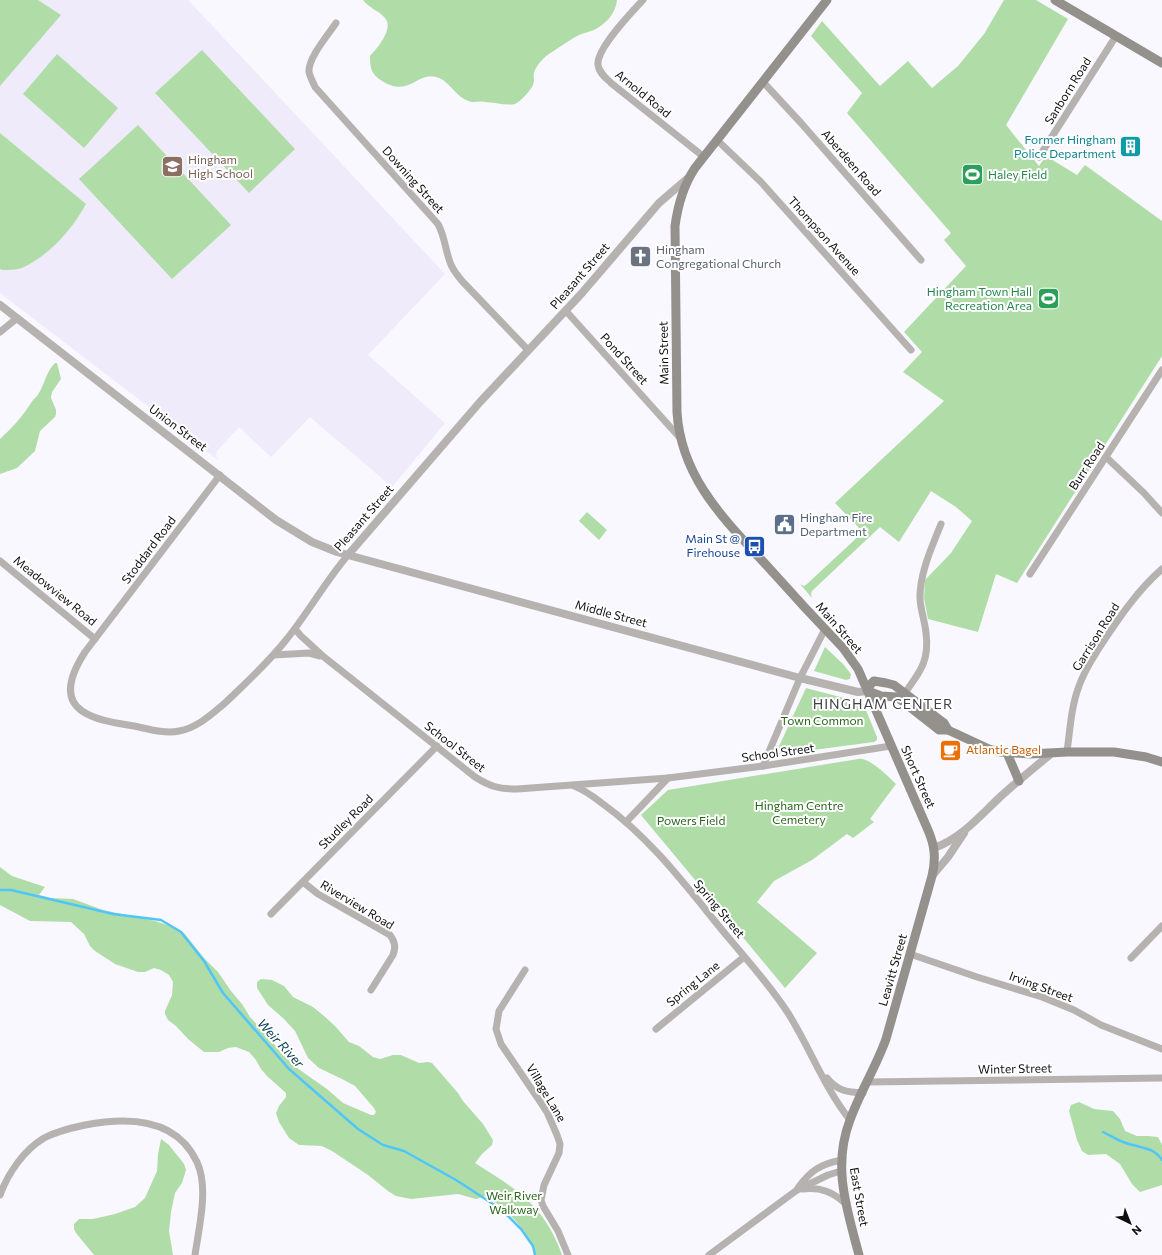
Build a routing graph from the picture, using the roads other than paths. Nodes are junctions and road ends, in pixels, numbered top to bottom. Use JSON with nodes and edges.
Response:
{"nodes":[{"id":1,"x":643,"y":0,"type":"edge"},
{"id":2,"x":827,"y":0,"type":"edge"},
{"id":3,"x":1055,"y":0,"type":"edge"},
{"id":4,"x":336,"y":23,"type":"dead end"},
{"id":5,"x":1116,"y":36,"type":"junction"},
{"id":6,"x":1162,"y":63,"type":"edge"},
{"id":7,"x":763,"y":82,"type":"junction"},
{"id":8,"x":717,"y":140,"type":"junction"},
{"id":9,"x":704,"y":156,"type":"junction"},
{"id":10,"x":1039,"y":157,"type":"dead end"},
{"id":11,"x":688,"y":178,"type":"junction"},
{"id":12,"x":921,"y":260,"type":"dead end"},
{"id":13,"x":0,"y":306,"type":"edge"},
{"id":14,"x":566,"y":311,"type":"junction"},
{"id":15,"x":16,"y":318,"type":"junction"},
{"id":16,"x":0,"y":332,"type":"edge"},
{"id":17,"x":528,"y":350,"type":"junction"},
{"id":18,"x":911,"y":350,"type":"dead end"},
{"id":19,"x":1162,"y":370,"type":"edge"},
{"id":20,"x":681,"y":439,"type":"junction"},
{"id":21,"x":1106,"y":456,"type":"junction"},
{"id":22,"x":220,"y":476,"type":"junction"},
{"id":23,"x":1162,"y":513,"type":"edge"},
{"id":24,"x":941,"y":524,"type":"dead end"},
{"id":25,"x":348,"y":555,"type":"junction"},
{"id":26,"x":0,"y":561,"type":"edge"},
{"id":27,"x":1162,"y":569,"type":"edge"},
{"id":28,"x":1030,"y":574,"type":"dead end"},
{"id":29,"x":295,"y":629,"type":"junction"},
{"id":30,"x":825,"y":629,"type":"junction"},
{"id":31,"x":95,"y":638,"type":"junction"},
{"id":32,"x":274,"y":655,"type":"junction"},
{"id":33,"x":324,"y":657,"type":"junction"},
{"id":34,"x":800,"y":678,"type":"junction"},
{"id":35,"x":868,"y":690,"type":"junction"},
{"id":36,"x":903,"y":696,"type":"junction"},
{"id":37,"x":437,"y":746,"type":"junction"},
{"id":38,"x":891,"y":746,"type":"junction"},
{"id":39,"x":1067,"y":752,"type":"junction"},
{"id":40,"x":1007,"y":753,"type":"junction"},
{"id":41,"x":1052,"y":753,"type":"junction"},
{"id":42,"x":1162,"y":762,"type":"edge"},
{"id":43,"x":763,"y":766,"type":"junction"},
{"id":44,"x":668,"y":778,"type":"junction"},
{"id":45,"x":1019,"y":781,"type":"junction"},
{"id":46,"x":572,"y":785,"type":"junction"},
{"id":47,"x":626,"y":822,"type":"junction"},
{"id":48,"x":966,"y":830,"type":"junction"},
{"id":49,"x":934,"y":848,"type":"junction"},
{"id":50,"x":932,"y":876,"type":"junction"},
{"id":51,"x":303,"y":882,"type":"junction"},
{"id":52,"x":271,"y":914,"type":"dead end"},
{"id":53,"x":1162,"y":926,"type":"edge"},
{"id":54,"x":910,"y":954,"type":"junction"},
{"id":55,"x":744,"y":957,"type":"junction"},
{"id":56,"x":1131,"y":958,"type":"dead end"},
{"id":57,"x":525,"y":970,"type":"dead end"},
{"id":58,"x":371,"y":990,"type":"dead end"},
{"id":59,"x":656,"y":1029,"type":"dead end"},
{"id":60,"x":1162,"y":1049,"type":"edge"},
{"id":61,"x":821,"y":1072,"type":"junction"},
{"id":62,"x":1162,"y":1078,"type":"edge"},
{"id":63,"x":868,"y":1082,"type":"junction"},
{"id":64,"x":862,"y":1093,"type":"junction"},
{"id":65,"x":850,"y":1120,"type":"junction"},
{"id":66,"x":842,"y":1160,"type":"junction"},
{"id":67,"x":841,"y":1171,"type":"junction"},
{"id":68,"x":797,"y":1190,"type":"junction"},
{"id":69,"x":0,"y":1195,"type":"edge"},
{"id":70,"x":846,"y":1204,"type":"junction"},
{"id":71,"x":196,"y":1255,"type":"edge"},
{"id":72,"x":568,"y":1255,"type":"edge"},
{"id":73,"x":708,"y":1255,"type":"edge"},
{"id":74,"x":859,"y":1255,"type":"edge"}],
"edges":[{"from":1,"to":9,"type":"street","name":"Arnold Road"},
{"from":2,"to":7,"type":"main road","name":"Main Street"},
{"from":3,"to":5,"type":"main road"},
{"from":4,"to":17,"type":"street","name":"Downing Street"},
{"from":5,"to":6,"type":"main road"},
{"from":5,"to":10,"type":"street","name":"Sanborn Road"},
{"from":7,"to":8,"type":"main road","name":"Main Street"},
{"from":7,"to":12,"type":"street","name":"Aberdeen Road"},
{"from":8,"to":9,"type":"main road","name":"Main Street"},
{"from":8,"to":18,"type":"street","name":"Thompson Avenue"},
{"from":9,"to":11,"type":"main road","name":"Main Street"},
{"from":11,"to":14,"type":"street","name":"Pleasant Street"},
{"from":11,"to":20,"type":"main road","name":"Main Street"},
{"from":13,"to":15,"type":"street","name":"Union Street"},
{"from":14,"to":17,"type":"street","name":"Pleasant Street"},
{"from":14,"to":20,"type":"street","name":"Pond Street"},
{"from":15,"to":16,"type":"street"},
{"from":15,"to":22,"type":"street","name":"Union Street"},
{"from":17,"to":25,"type":"street","name":"Pleasant Street"},
{"from":19,"to":21,"type":"street","name":"Burr Road"},
{"from":20,"to":30,"type":"main road","name":"Main Street"},
{"from":21,"to":23,"type":"street"},
{"from":21,"to":28,"type":"street","name":"Burr Road"},
{"from":22,"to":25,"type":"street","name":"Union Street"},
{"from":22,"to":31,"type":"street","name":"Stoddard Road"},
{"from":24,"to":36,"type":"street"},
{"from":25,"to":29,"type":"street","name":"Pleasant Street"},
{"from":25,"to":34,"type":"street","name":"Middle Street"},
{"from":26,"to":31,"type":"street","name":"Meadowview Road"},
{"from":27,"to":39,"type":"street","name":"Garrison Road"},
{"from":29,"to":32,"type":"street","name":"Pleasant Street"},
{"from":29,"to":33,"type":"street","name":"School Street"},
{"from":30,"to":34,"type":"street"},
{"from":30,"to":35,"type":"main road","name":"Main Street"},
{"from":31,"to":32,"type":"street","name":"Pleasant Street"},
{"from":32,"to":33,"type":"street","name":"School Street"},
{"from":33,"to":37,"type":"street","name":"School Street"},
{"from":34,"to":35,"type":"street","name":"Middle Street"},
{"from":34,"to":43,"type":"street"},
{"from":35,"to":36,"type":"main road"},
{"from":35,"to":36,"type":"main road"},
{"from":35,"to":38,"type":"main road","name":"Short Street"},
{"from":36,"to":40,"type":"main road"},
{"from":37,"to":46,"type":"street","name":"School Street"},
{"from":37,"to":51,"type":"street","name":"Studley Road"},
{"from":38,"to":43,"type":"street","name":"School Street"},
{"from":38,"to":49,"type":"main road","name":"Short Street"},
{"from":39,"to":41,"type":"main road"},
{"from":39,"to":42,"type":"main road"},
{"from":40,"to":41,"type":"main road"},
{"from":40,"to":45,"type":"main road"},
{"from":41,"to":45,"type":"street","name":"Leavitt Street"},
{"from":43,"to":44,"type":"street","name":"School Street"},
{"from":44,"to":46,"type":"street","name":"School Street"},
{"from":44,"to":47,"type":"street"},
{"from":45,"to":48,"type":"street","name":"Leavitt Street"},
{"from":46,"to":47,"type":"street","name":"Spring Street"},
{"from":47,"to":55,"type":"street","name":"Spring Street"},
{"from":48,"to":49,"type":"street","name":"Leavitt Street"},
{"from":48,"to":50,"type":"street","name":"Leavitt Street"},
{"from":49,"to":50,"type":"main road","name":"Short Street"},
{"from":50,"to":54,"type":"main road","name":"Leavitt Street"},
{"from":51,"to":52,"type":"street","name":"Studley Road"},
{"from":51,"to":58,"type":"street","name":"Riverview Road"},
{"from":53,"to":56,"type":"street"},
{"from":54,"to":60,"type":"street","name":"Irving Street"},
{"from":54,"to":63,"type":"main road","name":"Leavitt Street"},
{"from":55,"to":59,"type":"street","name":"Spring Lane"},
{"from":55,"to":61,"type":"street","name":"Spring Street"},
{"from":57,"to":72,"type":"street","name":"Village Lane"},
{"from":61,"to":64,"type":"street","name":"Spring Street"},
{"from":61,"to":65,"type":"street","name":"Spring Street"},
{"from":62,"to":63,"type":"street","name":"Winter Street"},
{"from":63,"to":64,"type":"main road","name":"Leavitt Street"},
{"from":64,"to":65,"type":"main road","name":"Leavitt Street"},
{"from":65,"to":66,"type":"main road","name":"East Street"},
{"from":66,"to":67,"type":"main road","name":"East Street"},
{"from":66,"to":68,"type":"street"},
{"from":67,"to":68,"type":"street"},
{"from":67,"to":70,"type":"main road","name":"East Street"},
{"from":68,"to":70,"type":"street"},
{"from":68,"to":73,"type":"street"},
{"from":69,"to":71,"type":"street"},
{"from":70,"to":74,"type":"main road","name":"East Street"}]}
